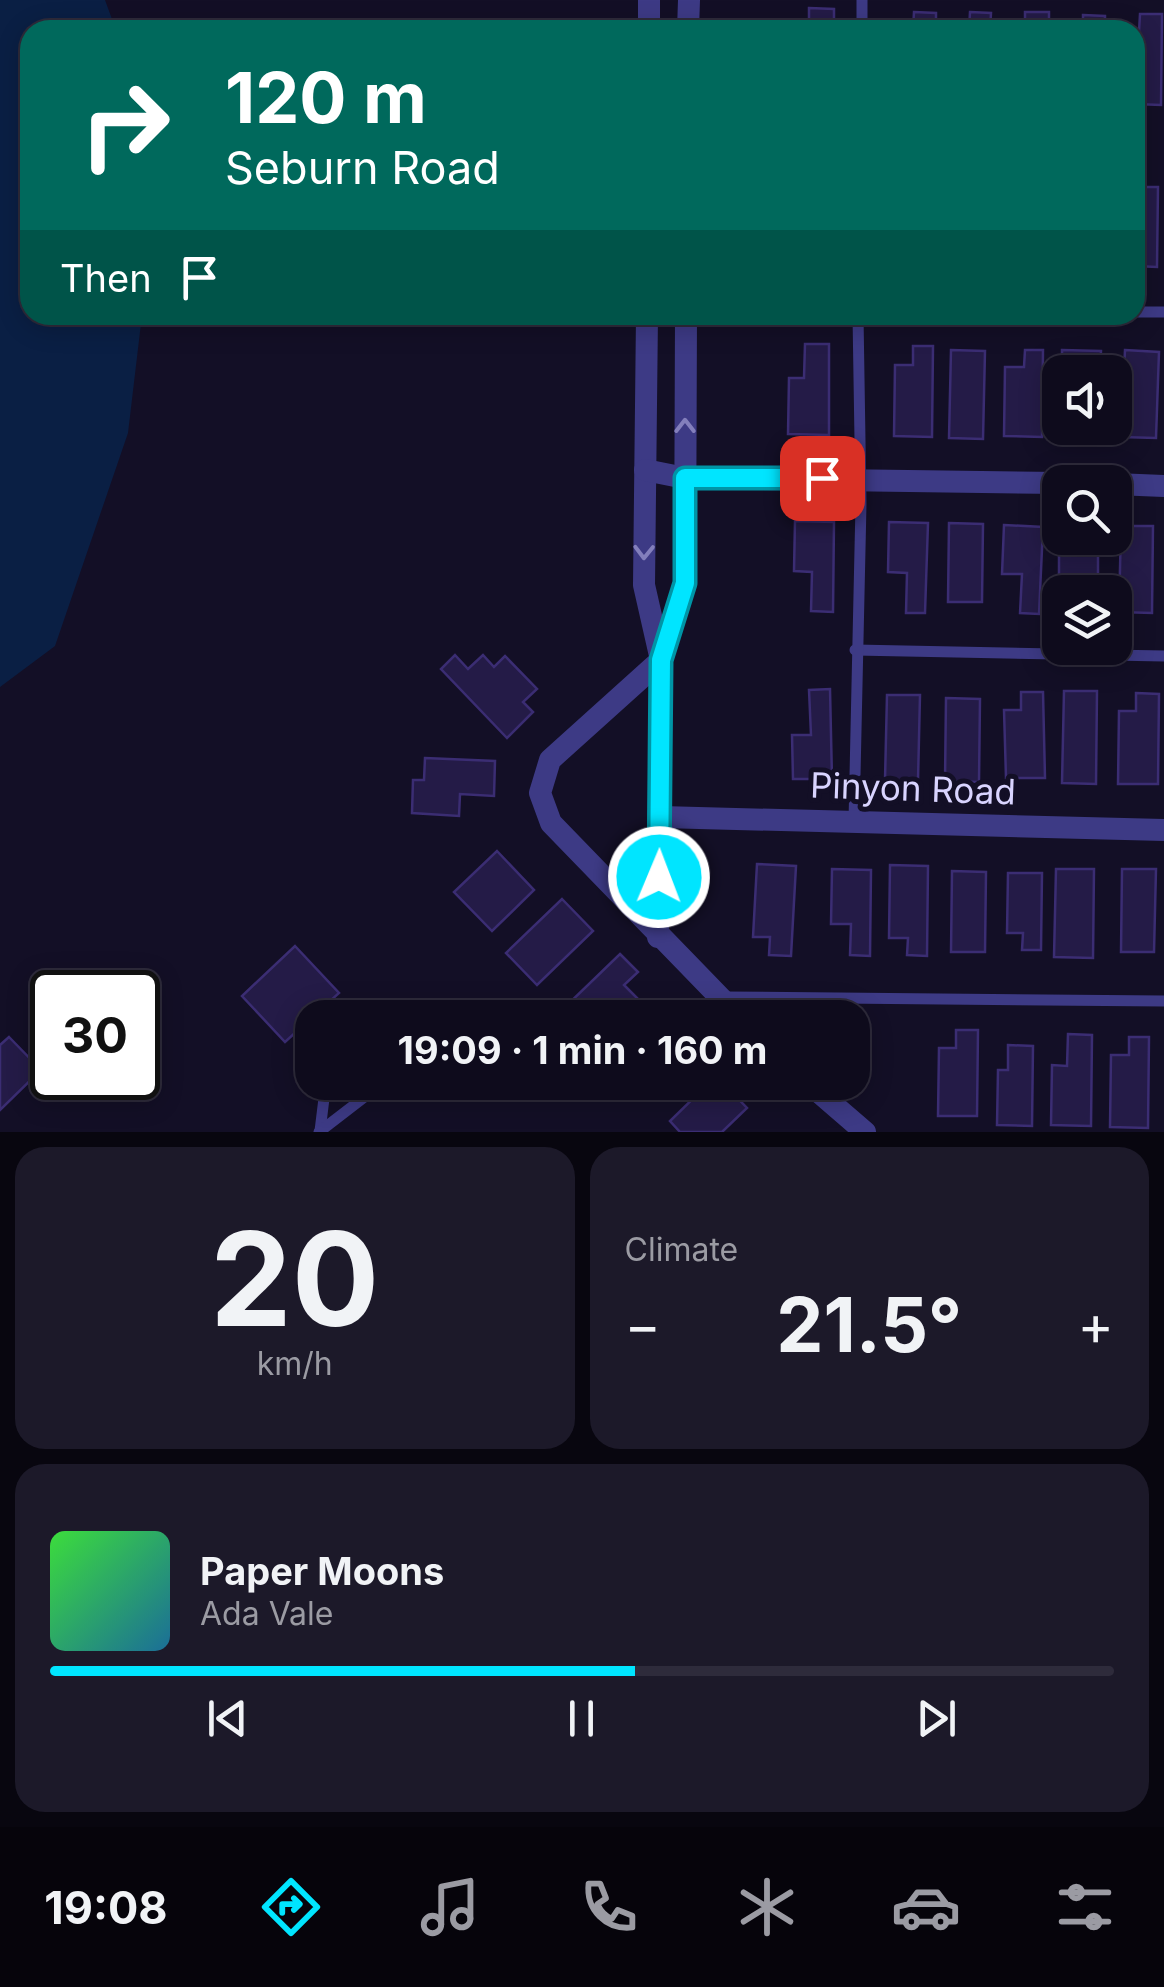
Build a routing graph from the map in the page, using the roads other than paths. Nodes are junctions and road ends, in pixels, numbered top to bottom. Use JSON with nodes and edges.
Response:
{"nodes":[{"id":1,"x":647,"y":325,"type":"edge"},
{"id":2,"x":686,"y":325,"type":"edge"},
{"id":3,"x":858,"y":325,"type":"edge"},
{"id":4,"x":645,"y":470,"type":"junction"},
{"id":5,"x":685,"y":478,"type":"junction"},
{"id":6,"x":861,"y":478,"type":"junction"},
{"id":7,"x":1042,"y":483,"type":"edge"},
{"id":8,"x":1132,"y":485,"type":"edge"},
{"id":9,"x":1164,"y":486,"type":"edge"},
{"id":10,"x":855,"y":650,"type":"junction"},
{"id":11,"x":1164,"y":656,"type":"edge"},
{"id":12,"x":661,"y":660,"type":"junction"},
{"id":13,"x":660,"y":817,"type":"junction"},
{"id":14,"x":854,"y":821,"type":"junction"},
{"id":15,"x":1164,"y":830,"type":"edge"},
{"id":16,"x":658,"y":937,"type":"junction"},
{"id":17,"x":720,"y":997,"type":"junction"},
{"id":18,"x":723,"y":1000,"type":"edge"},
{"id":19,"x":1164,"y":1000,"type":"edge"},
{"id":20,"x":324,"y":1100,"type":"edge"},
{"id":21,"x":361,"y":1100,"type":"edge"},
{"id":22,"x":828,"y":1100,"type":"edge"},
{"id":23,"x":320,"y":1132,"type":"edge"},
{"id":24,"x":865,"y":1132,"type":"edge"}],
"edges":[{"from":1,"to":4,"type":"street"},
{"from":5,"to":2,"type":"street","one_way":true},
{"from":3,"to":6,"type":"lane"},
{"from":4,"to":5,"type":"street"},
{"from":4,"to":12,"type":"street","one_way":true},
{"from":5,"to":6,"type":"street"},
{"from":5,"to":12,"type":"street"},
{"from":6,"to":7,"type":"street"},
{"from":6,"to":10,"type":"lane"},
{"from":8,"to":9,"type":"street"},
{"from":10,"to":11,"type":"lane"},
{"from":10,"to":14,"type":"lane"},
{"from":12,"to":13,"type":"street"},
{"from":12,"to":16,"type":"street"},
{"from":13,"to":14,"type":"street","name":"Pinyon Road"},
{"from":13,"to":16,"type":"street"},
{"from":14,"to":15,"type":"street","name":"Pinyon Road"},
{"from":16,"to":17,"type":"street"},
{"from":17,"to":18,"type":"street"},
{"from":17,"to":19,"type":"lane"},
{"from":20,"to":23,"type":"lane"},
{"from":21,"to":23,"type":"lane"},
{"from":22,"to":24,"type":"street"}]}
